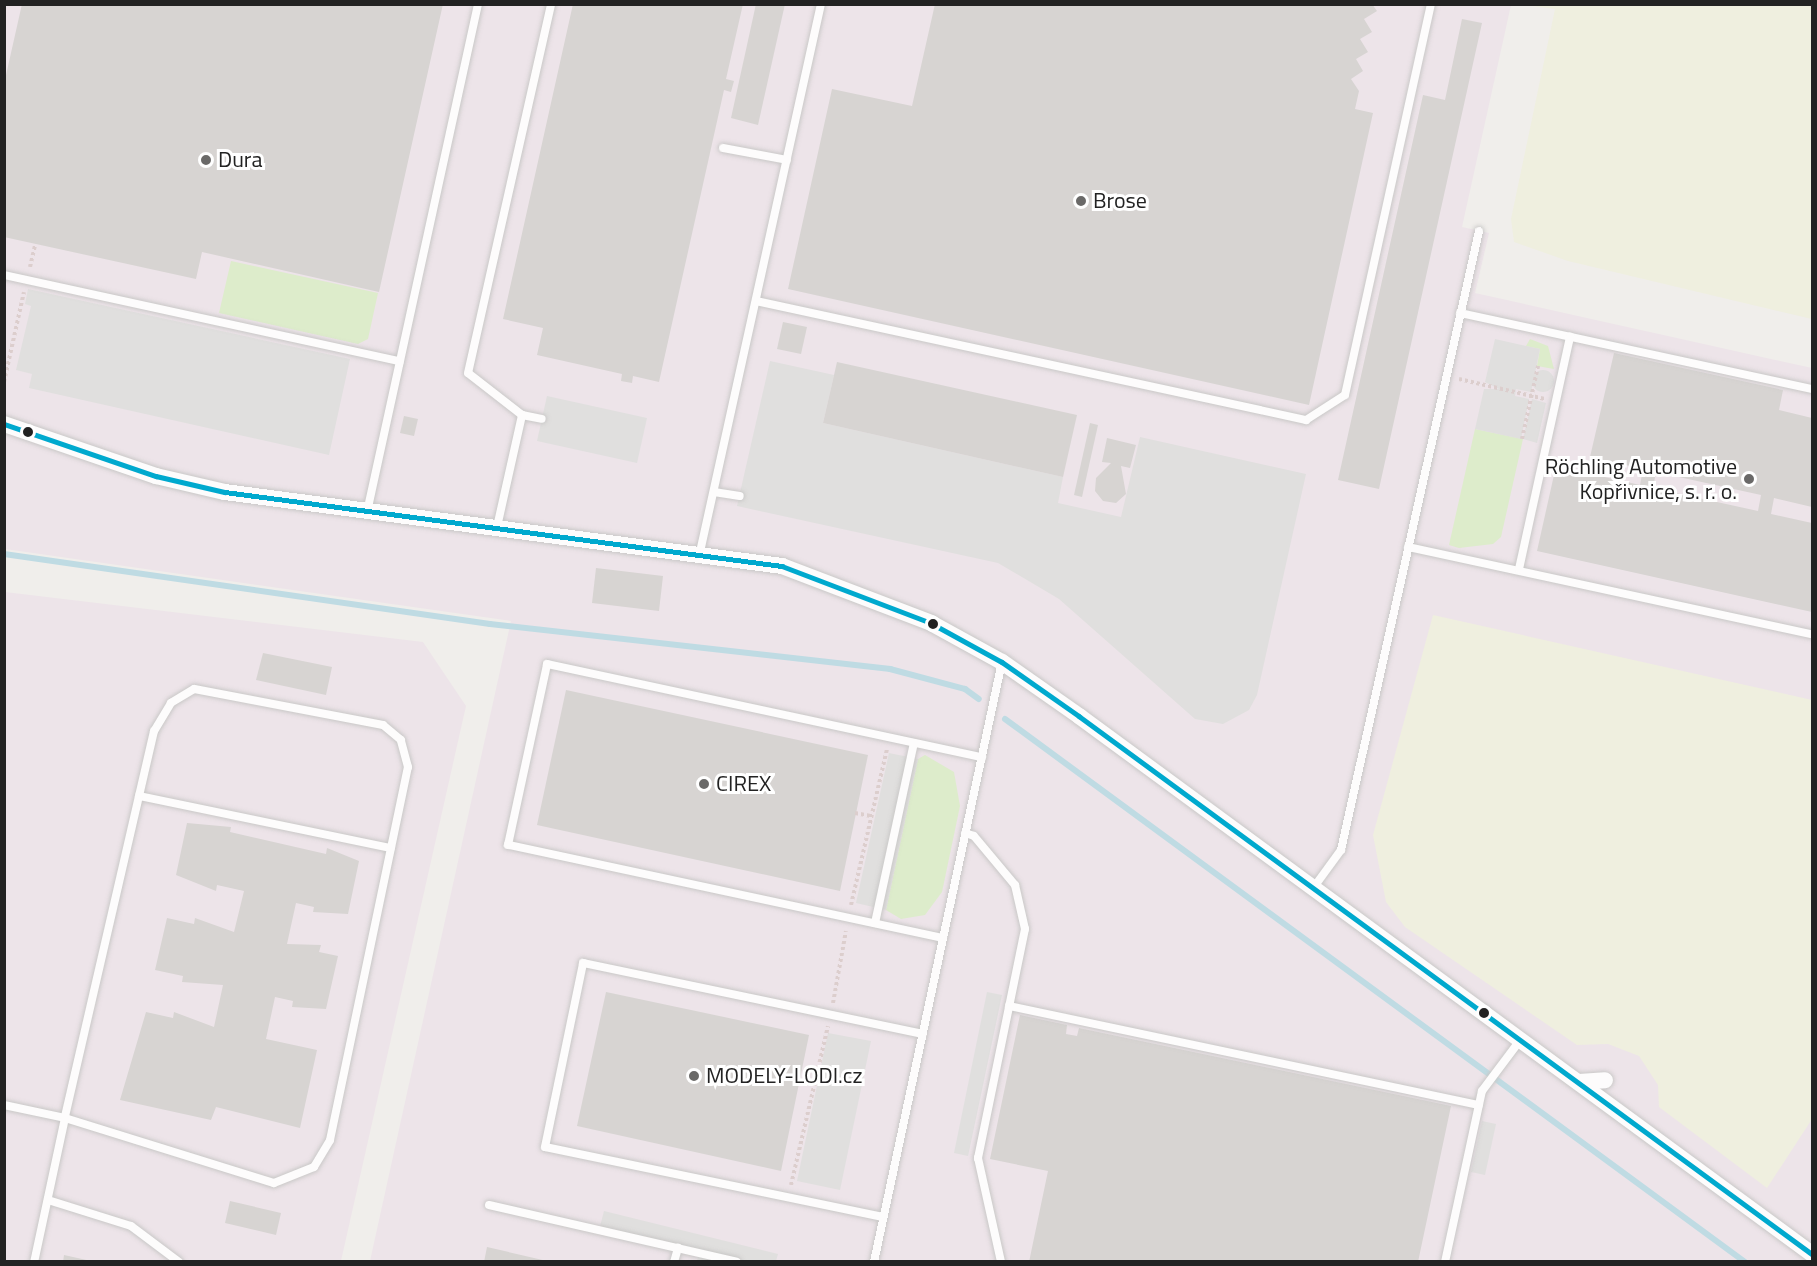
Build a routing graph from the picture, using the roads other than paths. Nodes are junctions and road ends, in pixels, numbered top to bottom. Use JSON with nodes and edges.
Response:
{"nodes":[{"id":1,"x":478,"y":4,"type":"edge"},
{"id":2,"x":550,"y":4,"type":"edge"},
{"id":3,"x":821,"y":4,"type":"edge"},
{"id":4,"x":1431,"y":4,"type":"edge"},
{"id":5,"x":723,"y":148,"type":"dead end"},
{"id":6,"x":787,"y":160,"type":"junction"},
{"id":7,"x":1479,"y":231,"type":"dead end"},
{"id":8,"x":4,"y":275,"type":"edge"},
{"id":9,"x":756,"y":301,"type":"junction"},
{"id":10,"x":1460,"y":313,"type":"junction"},
{"id":11,"x":1570,"y":337,"type":"junction"},
{"id":12,"x":400,"y":361,"type":"junction"},
{"id":13,"x":1812,"y":389,"type":"edge"},
{"id":14,"x":522,"y":415,"type":"junction"},
{"id":15,"x":542,"y":419,"type":"dead end"},
{"id":16,"x":4,"y":424,"type":"edge"},
{"id":17,"x":714,"y":492,"type":"junction"},
{"id":18,"x":740,"y":496,"type":"dead end"},
{"id":19,"x":367,"y":512,"type":"junction"},
{"id":20,"x":497,"y":527,"type":"junction"},
{"id":21,"x":1408,"y":547,"type":"junction"},
{"id":22,"x":700,"y":552,"type":"junction"},
{"id":23,"x":1519,"y":569,"type":"junction"},
{"id":24,"x":1812,"y":634,"type":"edge"},
{"id":25,"x":1002,"y":662,"type":"junction"},
{"id":26,"x":914,"y":743,"type":"junction"},
{"id":27,"x":982,"y":757,"type":"junction"},
{"id":28,"x":140,"y":796,"type":"junction"},
{"id":29,"x":965,"y":833,"type":"junction"},
{"id":30,"x":391,"y":848,"type":"junction"},
{"id":31,"x":1314,"y":888,"type":"junction"},
{"id":32,"x":875,"y":923,"type":"junction"},
{"id":33,"x":943,"y":938,"type":"junction"},
{"id":34,"x":1009,"y":1006,"type":"junction"},
{"id":35,"x":922,"y":1034,"type":"junction"},
{"id":36,"x":1521,"y":1039,"type":"junction"},
{"id":37,"x":1605,"y":1080,"type":"dead end"},
{"id":38,"x":1579,"y":1082,"type":"junction"},
{"id":39,"x":4,"y":1105,"type":"edge"},
{"id":40,"x":1479,"y":1105,"type":"junction"},
{"id":41,"x":65,"y":1118,"type":"junction"},
{"id":42,"x":48,"y":1200,"type":"junction"},
{"id":43,"x":489,"y":1205,"type":"dead end"},
{"id":44,"x":883,"y":1217,"type":"junction"},
{"id":45,"x":678,"y":1248,"type":"junction"},
{"id":46,"x":1812,"y":1254,"type":"edge"},
{"id":47,"x":34,"y":1262,"type":"edge"},
{"id":48,"x":179,"y":1262,"type":"edge"},
{"id":49,"x":674,"y":1262,"type":"edge"},
{"id":50,"x":737,"y":1262,"type":"edge"},
{"id":51,"x":874,"y":1262,"type":"edge"},
{"id":52,"x":1001,"y":1262,"type":"edge"},
{"id":53,"x":1445,"y":1262,"type":"edge"}],
"edges":[{"from":1,"to":12,"type":"lane"},
{"from":2,"to":14,"type":"lane"},
{"from":3,"to":6,"type":"lane"},
{"from":4,"to":9,"type":"lane"},
{"from":5,"to":6,"type":"lane"},
{"from":6,"to":9,"type":"lane"},
{"from":7,"to":10,"type":"lane"},
{"from":8,"to":12,"type":"lane"},
{"from":9,"to":17,"type":"lane"},
{"from":10,"to":11,"type":"lane"},
{"from":10,"to":21,"type":"lane"},
{"from":11,"to":13,"type":"lane"},
{"from":11,"to":23,"type":"lane"},
{"from":12,"to":19,"type":"lane"},
{"from":14,"to":15,"type":"lane"},
{"from":14,"to":20,"type":"lane"},
{"from":16,"to":19,"type":"street"},
{"from":17,"to":18,"type":"lane"},
{"from":17,"to":22,"type":"lane"},
{"from":19,"to":20,"type":"street"},
{"from":20,"to":22,"type":"street"},
{"from":21,"to":23,"type":"lane"},
{"from":21,"to":31,"type":"lane"},
{"from":22,"to":25,"type":"street"},
{"from":23,"to":24,"type":"lane"},
{"from":25,"to":27,"type":"lane"},
{"from":25,"to":31,"type":"street"},
{"from":26,"to":27,"type":"lane"},
{"from":26,"to":32,"type":"lane"},
{"from":26,"to":32,"type":"lane"},
{"from":27,"to":29,"type":"lane"},
{"from":28,"to":30,"type":"lane"},
{"from":28,"to":30,"type":"lane"},
{"from":28,"to":41,"type":"lane"},
{"from":29,"to":33,"type":"lane"},
{"from":29,"to":34,"type":"lane"},
{"from":30,"to":41,"type":"lane"},
{"from":31,"to":36,"type":"street"},
{"from":32,"to":33,"type":"lane"},
{"from":33,"to":35,"type":"lane"},
{"from":34,"to":40,"type":"lane"},
{"from":34,"to":52,"type":"lane"},
{"from":35,"to":44,"type":"lane"},
{"from":35,"to":44,"type":"lane"},
{"from":36,"to":38,"type":"street"},
{"from":36,"to":40,"type":"lane"},
{"from":37,"to":38,"type":"street"},
{"from":38,"to":46,"type":"street"},
{"from":39,"to":41,"type":"lane"},
{"from":40,"to":53,"type":"lane"},
{"from":41,"to":42,"type":"lane"},
{"from":42,"to":47,"type":"lane"},
{"from":42,"to":48,"type":"lane"},
{"from":43,"to":45,"type":"lane"},
{"from":44,"to":51,"type":"lane"},
{"from":45,"to":49,"type":"lane"},
{"from":45,"to":50,"type":"lane"}]}
